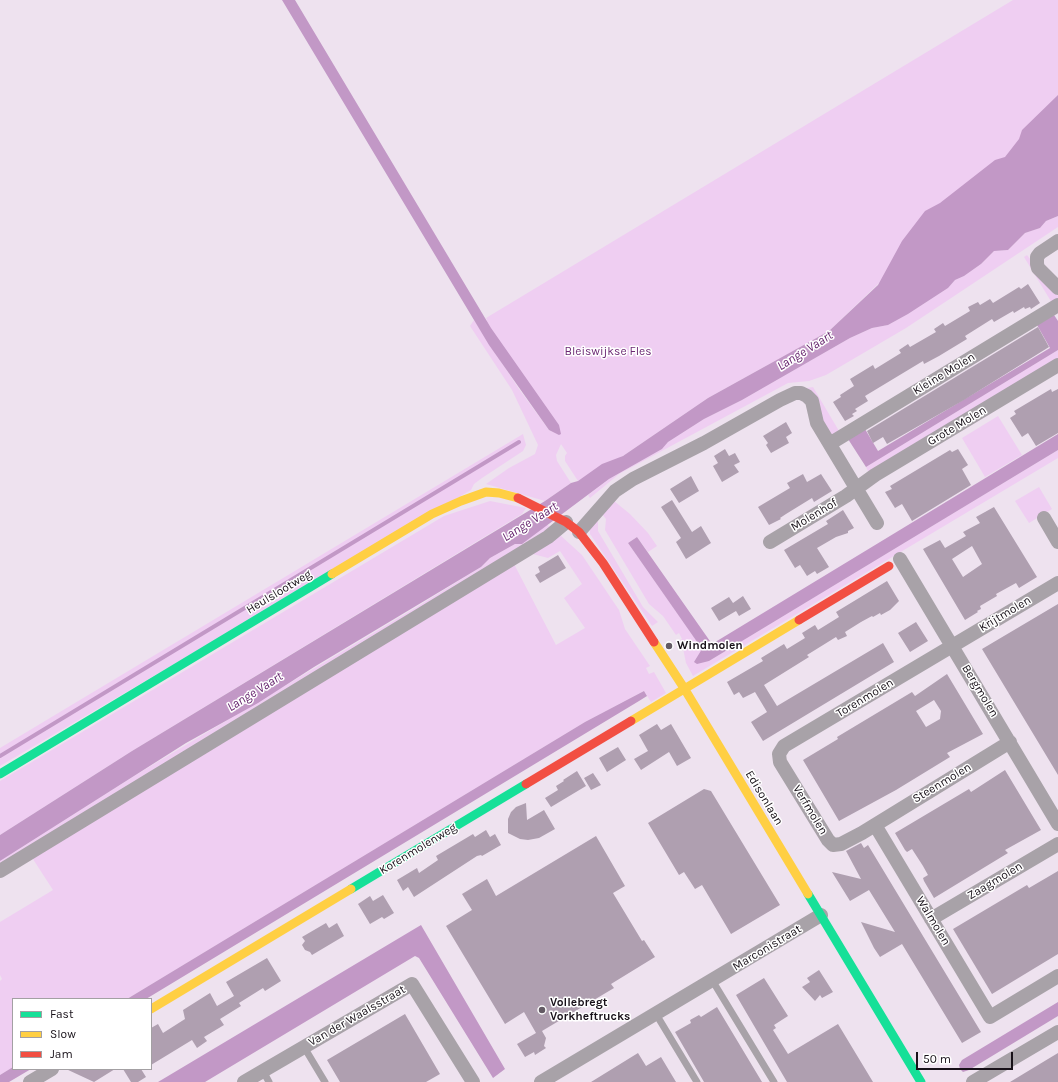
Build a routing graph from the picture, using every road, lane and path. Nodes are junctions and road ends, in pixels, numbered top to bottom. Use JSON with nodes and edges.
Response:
{"nodes":[{"id":1,"x":1058,"y":241,"type":"edge"},
{"id":2,"x":1058,"y":288,"type":"edge"},
{"id":3,"x":1058,"y":305,"type":"edge"},
{"id":4,"x":1058,"y":365,"type":"edge"},
{"id":5,"x":830,"y":443,"type":"junction"},
{"id":6,"x":858,"y":488,"type":"junction"},
{"id":7,"x":1044,"y":518,"type":"dead end"},
{"id":8,"x":566,"y":522,"type":"junction"},
{"id":9,"x":877,"y":523,"type":"dead end"},
{"id":10,"x":579,"y":532,"type":"junction"},
{"id":11,"x":770,"y":542,"type":"dead end"},
{"id":12,"x":1058,"y":542,"type":"edge"},
{"id":13,"x":894,"y":562,"type":"joint"},
{"id":14,"x":1058,"y":583,"type":"edge"},
{"id":15,"x":952,"y":646,"type":"junction"},
{"id":16,"x":684,"y":688,"type":"junction"},
{"id":17,"x":1010,"y":742,"type":"junction"},
{"id":18,"x":779,"y":754,"type":"joint"},
{"id":19,"x":0,"y":774,"type":"edge"},
{"id":20,"x":1058,"y":824,"type":"edge"},
{"id":21,"x":875,"y":825,"type":"junction"},
{"id":22,"x":1058,"y":844,"type":"edge"},
{"id":23,"x":0,"y":871,"type":"edge"},
{"id":24,"x":821,"y":915,"type":"junction"},
{"id":25,"x":932,"y":919,"type":"junction"},
{"id":26,"x":1058,"y":976,"type":"edge"},
{"id":27,"x":712,"y":980,"type":"junction"},
{"id":28,"x":152,"y":1008,"type":"edge"},
{"id":29,"x":656,"y":1014,"type":"junction"},
{"id":30,"x":1057,"y":1034,"type":"edge"},
{"id":31,"x":304,"y":1047,"type":"junction"},
{"id":32,"x":49,"y":1070,"type":"edge"},
{"id":33,"x":266,"y":1076,"type":"edge"},
{"id":34,"x":247,"y":1081,"type":"edge"},
{"id":35,"x":918,"y":1081,"type":"edge"},
{"id":36,"x":30,"y":1082,"type":"edge"},
{"id":37,"x":325,"y":1082,"type":"edge"},
{"id":38,"x":473,"y":1082,"type":"edge"},
{"id":39,"x":541,"y":1082,"type":"edge"},
{"id":40,"x":697,"y":1082,"type":"edge"},
{"id":41,"x":774,"y":1082,"type":"edge"},
{"id":42,"x":973,"y":1082,"type":"edge"}],
"edges":[{"from":1,"to":2,"type":"street"},
{"from":3,"to":5,"type":"street","name":"Kleine Molen"},
{"from":4,"to":6,"type":"street","name":"Grote Molen"},
{"from":5,"to":6,"type":"street"},
{"from":5,"to":10,"type":"street"},
{"from":6,"to":9,"type":"street"},
{"from":6,"to":11,"type":"street","name":"Molenhof"},
{"from":7,"to":12,"type":"street"},
{"from":8,"to":10,"type":"street","name":"Heulslootweg"},
{"from":8,"to":19,"type":"street","name":"Heulslootweg"},
{"from":8,"to":23,"type":"street"},
{"from":10,"to":16,"type":"street","name":"Edisonlaan"},
{"from":13,"to":15,"type":"street","name":"Bergmolen"},
{"from":13,"to":16,"type":"street"},
{"from":14,"to":15,"type":"street","name":"Krijtmolen"},
{"from":15,"to":17,"type":"street","name":"Bergmolen"},
{"from":15,"to":18,"type":"street","name":"Torenmolen"},
{"from":16,"to":24,"type":"street","name":"Edisonlaan"},
{"from":16,"to":28,"type":"street","name":"Korenmolenweg"},
{"from":17,"to":20,"type":"street","name":"Bergmolen"},
{"from":17,"to":21,"type":"street","name":"Steenmolen"},
{"from":18,"to":21,"type":"street","name":"Verfmolen"},
{"from":21,"to":25,"type":"street","name":"Walmolen"},
{"from":22,"to":25,"type":"street","name":"Zaagmolen"},
{"from":24,"to":27,"type":"street","name":"Marconistraat"},
{"from":24,"to":35,"type":"street","name":"Edisonlaan"},
{"from":25,"to":26,"type":"street","name":"Walmolen"},
{"from":27,"to":29,"type":"street","name":"Marconistraat"},
{"from":27,"to":41,"type":"lane"},
{"from":29,"to":39,"type":"street","name":"Marconistraat"},
{"from":29,"to":40,"type":"lane"},
{"from":30,"to":42,"type":"street"},
{"from":31,"to":33,"type":"street","name":"Van der Waalsstraat"},
{"from":31,"to":37,"type":"lane"},
{"from":31,"to":38,"type":"street","name":"Van der Waalsstraat"},
{"from":32,"to":36,"type":"street"},
{"from":33,"to":34,"type":"street","name":"Van der Waalsstraat"}]}
